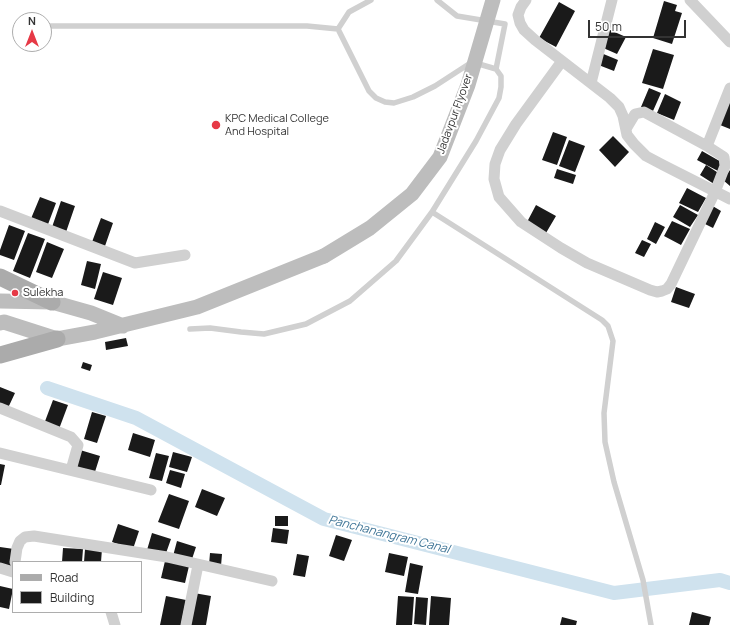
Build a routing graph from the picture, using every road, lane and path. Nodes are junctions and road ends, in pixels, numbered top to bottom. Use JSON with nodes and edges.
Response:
{"nodes":[{"id":1,"x":371,"y":0,"type":"edge"},
{"id":2,"x":437,"y":0,"type":"edge"},
{"id":3,"x":493,"y":0,"type":"edge"},
{"id":4,"x":526,"y":0,"type":"edge"},
{"id":5,"x":612,"y":0,"type":"edge"},
{"id":6,"x":690,"y":0,"type":"edge"},
{"id":7,"x":52,"y":26,"type":"edge"},
{"id":8,"x":338,"y":29,"type":"junction"},
{"id":9,"x":730,"y":42,"type":"edge"},
{"id":10,"x":562,"y":61,"type":"junction"},
{"id":11,"x":496,"y":69,"type":"junction"},
{"id":12,"x":590,"y":83,"type":"junction"},
{"id":13,"x":730,"y":88,"type":"edge"},
{"id":14,"x":626,"y":129,"type":"junction"},
{"id":15,"x":707,"y":146,"type":"junction"},
{"id":16,"x":715,"y":192,"type":"junction"},
{"id":17,"x":730,"y":199,"type":"edge"},
{"id":18,"x":0,"y":211,"type":"edge"},
{"id":19,"x":432,"y":212,"type":"junction"},
{"id":20,"x":186,"y":255,"type":"dead end"},
{"id":21,"x":0,"y":277,"type":"edge"},
{"id":22,"x":0,"y":301,"type":"edge"},
{"id":23,"x":52,"y":302,"type":"junction"},
{"id":24,"x":0,"y":323,"type":"edge"},
{"id":25,"x":123,"y":326,"type":"junction"},
{"id":26,"x":190,"y":329,"type":"dead end"},
{"id":27,"x":57,"y":339,"type":"junction"},
{"id":28,"x":0,"y":355,"type":"edge"},
{"id":29,"x":0,"y":408,"type":"edge"},
{"id":30,"x":0,"y":453,"type":"edge"},
{"id":31,"x":71,"y":470,"type":"junction"},
{"id":32,"x":151,"y":490,"type":"dead end"},
{"id":33,"x":15,"y":561,"type":"edge"},
{"id":34,"x":198,"y":565,"type":"junction"},
{"id":35,"x":0,"y":568,"type":"edge"},
{"id":36,"x":12,"y":572,"type":"edge"},
{"id":37,"x":272,"y":580,"type":"dead end"},
{"id":38,"x":111,"y":613,"type":"edge"},
{"id":39,"x":115,"y":625,"type":"edge"},
{"id":40,"x":186,"y":625,"type":"edge"},
{"id":41,"x":651,"y":625,"type":"edge"}],
"edges":[{"from":1,"to":8,"type":"lane"},
{"from":2,"to":11,"type":"lane"},
{"from":3,"to":25,"type":"main road","name":"Jadavpur Flyover","bridge":true},
{"from":4,"to":10,"type":"street"},
{"from":5,"to":12,"type":"street"},
{"from":6,"to":9,"type":"street"},
{"from":7,"to":8,"type":"lane"},
{"from":8,"to":11,"type":"lane"},
{"from":10,"to":12,"type":"street"},
{"from":10,"to":16,"type":"street"},
{"from":11,"to":19,"type":"lane"},
{"from":12,"to":14,"type":"street"},
{"from":13,"to":15,"type":"street"},
{"from":14,"to":15,"type":"street"},
{"from":14,"to":16,"type":"street"},
{"from":15,"to":16,"type":"street"},
{"from":16,"to":17,"type":"street"},
{"from":18,"to":20,"type":"street"},
{"from":19,"to":26,"type":"lane"},
{"from":19,"to":41,"type":"lane"},
{"from":21,"to":23,"type":"main road"},
{"from":22,"to":23,"type":"main road"},
{"from":23,"to":25,"type":"main road"},
{"from":24,"to":27,"type":"main road"},
{"from":25,"to":27,"type":"main road","name":"Jadavpur Flyover"},
{"from":27,"to":28,"type":"main road"},
{"from":29,"to":31,"type":"street"},
{"from":30,"to":31,"type":"street"},
{"from":31,"to":32,"type":"street"},
{"from":33,"to":34,"type":"street"},
{"from":34,"to":37,"type":"street"},
{"from":34,"to":40,"type":"street"},
{"from":35,"to":36,"type":"street"},
{"from":38,"to":39,"type":"street"}]}
